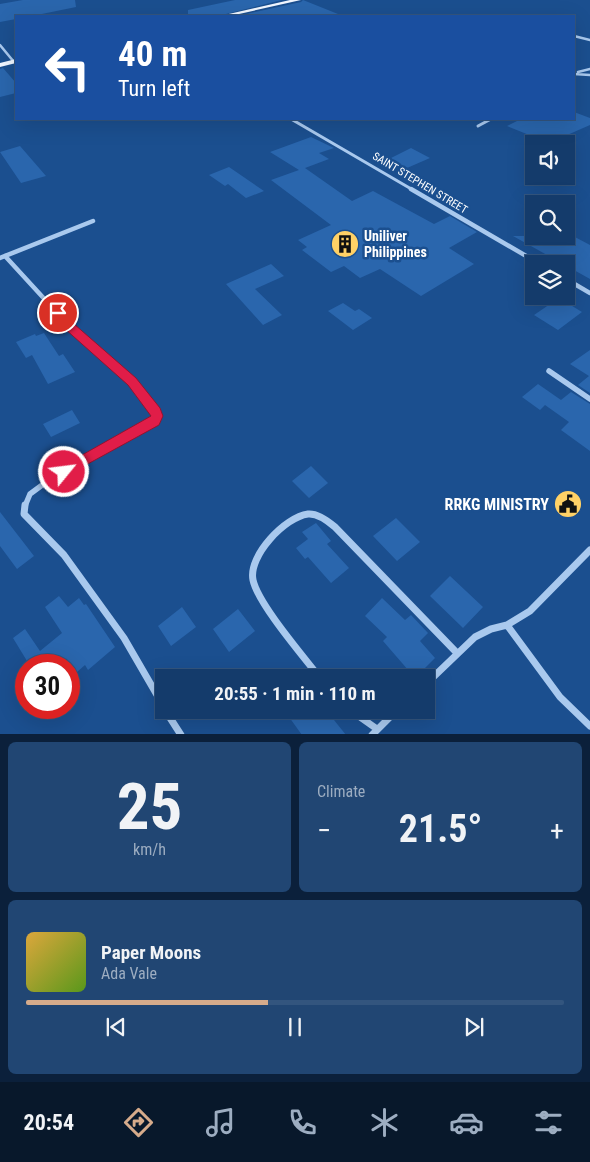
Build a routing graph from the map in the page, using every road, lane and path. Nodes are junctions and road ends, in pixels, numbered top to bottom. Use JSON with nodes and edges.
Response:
{"nodes":[{"id":1,"x":298,"y":0,"type":"edge"},
{"id":2,"x":229,"y":15,"type":"edge"},
{"id":3,"x":575,"y":36,"type":"edge"},
{"id":4,"x":590,"y":40,"type":"edge"},
{"id":5,"x":0,"y":45,"type":"edge"},
{"id":6,"x":15,"y":61,"type":"edge"},
{"id":7,"x":0,"y":65,"type":"edge"},
{"id":8,"x":590,"y":69,"type":"edge"},
{"id":9,"x":575,"y":73,"type":"edge"},
{"id":10,"x":590,"y":75,"type":"edge"},
{"id":11,"x":293,"y":120,"type":"edge"},
{"id":12,"x":489,"y":120,"type":"edge"},
{"id":13,"x":478,"y":126,"type":"dead end"},
{"id":14,"x":93,"y":221,"type":"dead end"},
{"id":15,"x":525,"y":255,"type":"edge"},
{"id":16,"x":3,"y":257,"type":"edge"},
{"id":17,"x":575,"y":284,"type":"edge"},
{"id":18,"x":590,"y":293,"type":"edge"},
{"id":19,"x":549,"y":371,"type":"dead end"},
{"id":20,"x":590,"y":399,"type":"edge"},
{"id":21,"x":590,"y":550,"type":"edge"},
{"id":22,"x":507,"y":625,"type":"junction"},
{"id":23,"x":457,"y":653,"type":"junction"},
{"id":24,"x":313,"y":669,"type":"edge"},
{"id":25,"x":435,"y":675,"type":"edge"},
{"id":26,"x":155,"y":692,"type":"edge"},
{"id":27,"x":171,"y":719,"type":"edge"},
{"id":28,"x":360,"y":719,"type":"edge"},
{"id":29,"x":388,"y":719,"type":"edge"},
{"id":30,"x":590,"y":726,"type":"edge"},
{"id":31,"x":375,"y":732,"type":"edge"},
{"id":32,"x":181,"y":734,"type":"edge"}],
"edges":[{"from":1,"to":2,"type":"main road"},
{"from":3,"to":4,"type":"street"},
{"from":5,"to":6,"type":"street"},
{"from":6,"to":7,"type":"main road"},
{"from":8,"to":9,"type":"street"},
{"from":9,"to":10,"type":"street"},
{"from":11,"to":15,"type":"street","name":"SAINT STEPHEN STREET"},
{"from":12,"to":13,"type":"street"},
{"from":14,"to":16,"type":"street"},
{"from":16,"to":26,"type":"street"},
{"from":17,"to":18,"type":"street"},
{"from":19,"to":20,"type":"street"},
{"from":21,"to":22,"type":"street"},
{"from":22,"to":23,"type":"street"},
{"from":22,"to":30,"type":"street"},
{"from":23,"to":24,"type":"street"},
{"from":23,"to":25,"type":"street"},
{"from":27,"to":32,"type":"street"},
{"from":28,"to":31,"type":"street"},
{"from":29,"to":31,"type":"street"}]}
